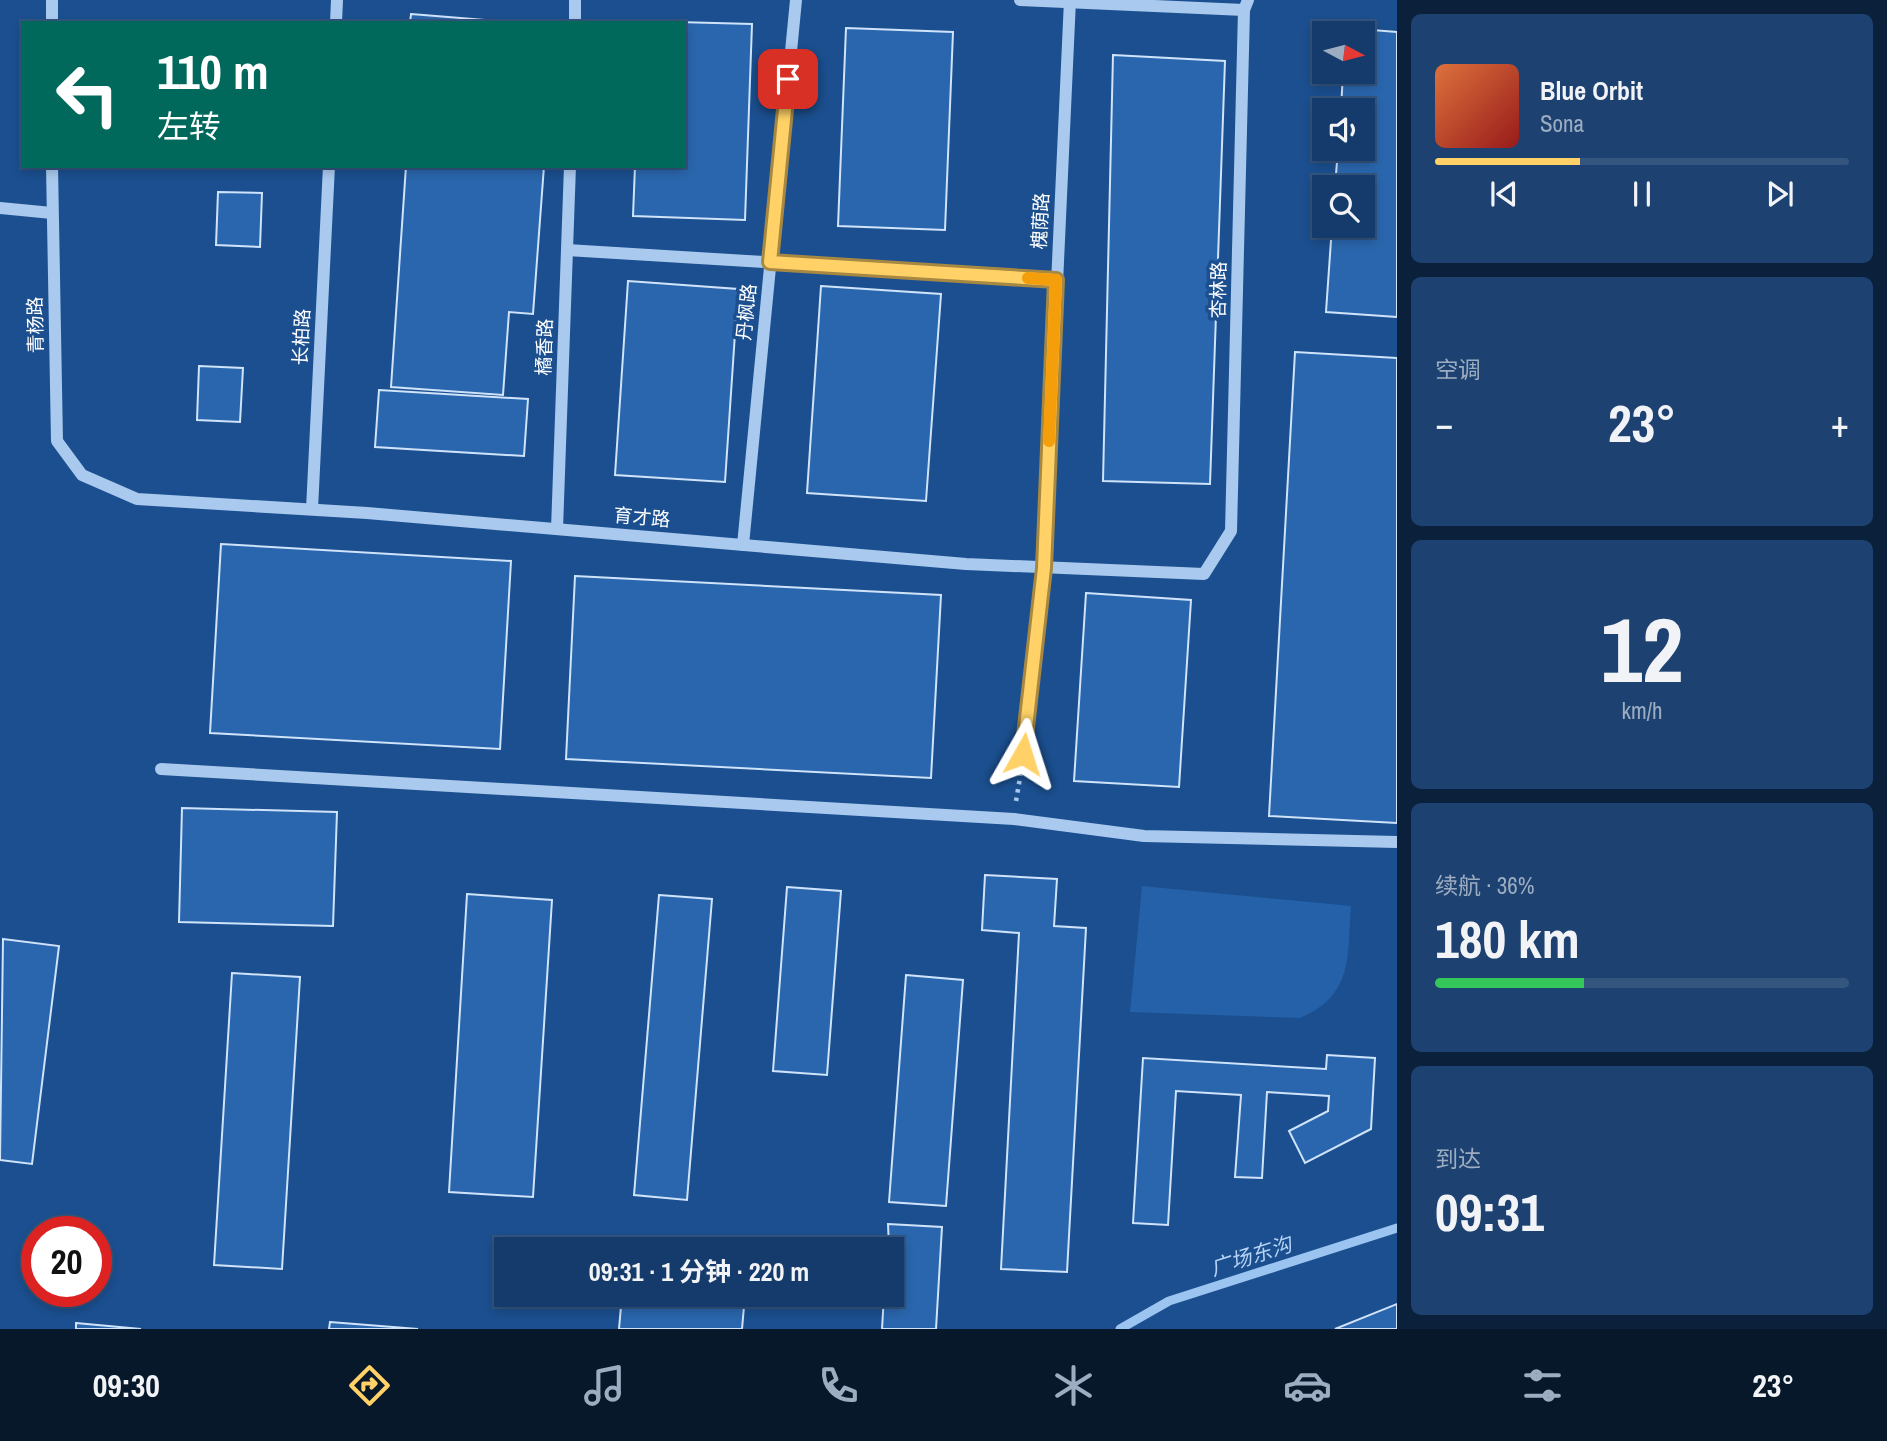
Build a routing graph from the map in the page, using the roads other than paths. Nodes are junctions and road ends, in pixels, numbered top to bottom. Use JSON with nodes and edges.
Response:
{"nodes":[{"id":1,"x":52,"y":0,"type":"edge"},
{"id":2,"x":337,"y":0,"type":"edge"},
{"id":3,"x":575,"y":0,"type":"edge"},
{"id":4,"x":796,"y":0,"type":"edge"},
{"id":5,"x":1020,"y":0,"type":"edge"},
{"id":6,"x":1070,"y":1,"type":"edge"},
{"id":7,"x":1246,"y":5,"type":"edge"},
{"id":8,"x":52,"y":21,"type":"edge"},
{"id":9,"x":336,"y":21,"type":"edge"},
{"id":10,"x":575,"y":21,"type":"edge"},
{"id":11,"x":52,"y":168,"type":"edge"},
{"id":12,"x":328,"y":168,"type":"edge"},
{"id":13,"x":569,"y":168,"type":"edge"},
{"id":14,"x":0,"y":208,"type":"edge"},
{"id":15,"x":52,"y":213,"type":"junction"},
{"id":16,"x":566,"y":250,"type":"junction"},
{"id":17,"x":770,"y":262,"type":"junction"},
{"id":18,"x":1056,"y":280,"type":"junction"},
{"id":19,"x":82,"y":475,"type":"joint"},
{"id":20,"x":312,"y":509,"type":"junction"},
{"id":21,"x":557,"y":529,"type":"junction"},
{"id":22,"x":743,"y":545,"type":"junction"},
{"id":23,"x":1044,"y":568,"type":"junction"},
{"id":24,"x":1204,"y":574,"type":"joint"},
{"id":25,"x":1023,"y":754,"type":"road end"},
{"id":26,"x":161,"y":769,"type":"dead end"},
{"id":27,"x":1397,"y":842,"type":"edge"}],
"edges":[{"from":1,"to":8,"type":"lane"},
{"from":2,"to":9,"type":"lane"},
{"from":3,"to":10,"type":"lane"},
{"from":4,"to":17,"type":"lane","name":"丹枫路"},
{"from":5,"to":6,"type":"lane"},
{"from":6,"to":7,"type":"lane"},
{"from":6,"to":18,"type":"lane","name":"槐荫路"},
{"from":7,"to":24,"type":"lane","name":"杏林路"},
{"from":11,"to":15,"type":"lane","name":"青杨路"},
{"from":12,"to":20,"type":"lane","name":"长柏路"},
{"from":13,"to":16,"type":"lane","name":"橘香路"},
{"from":14,"to":15,"type":"lane"},
{"from":15,"to":19,"type":"lane","name":"青杨路"},
{"from":16,"to":17,"type":"lane"},
{"from":16,"to":21,"type":"lane","name":"橘香路"},
{"from":17,"to":18,"type":"lane"},
{"from":17,"to":22,"type":"lane","name":"丹枫路"},
{"from":18,"to":23,"type":"lane","name":"槐荫路"},
{"from":19,"to":20,"type":"lane","name":"育才路"},
{"from":20,"to":21,"type":"lane","name":"育才路"},
{"from":21,"to":22,"type":"lane","name":"育才路"},
{"from":22,"to":23,"type":"lane","name":"育才路"},
{"from":23,"to":24,"type":"lane","name":"育才路"},
{"from":23,"to":25,"type":"lane","name":"槐荫路"},
{"from":26,"to":27,"type":"lane"}]}
